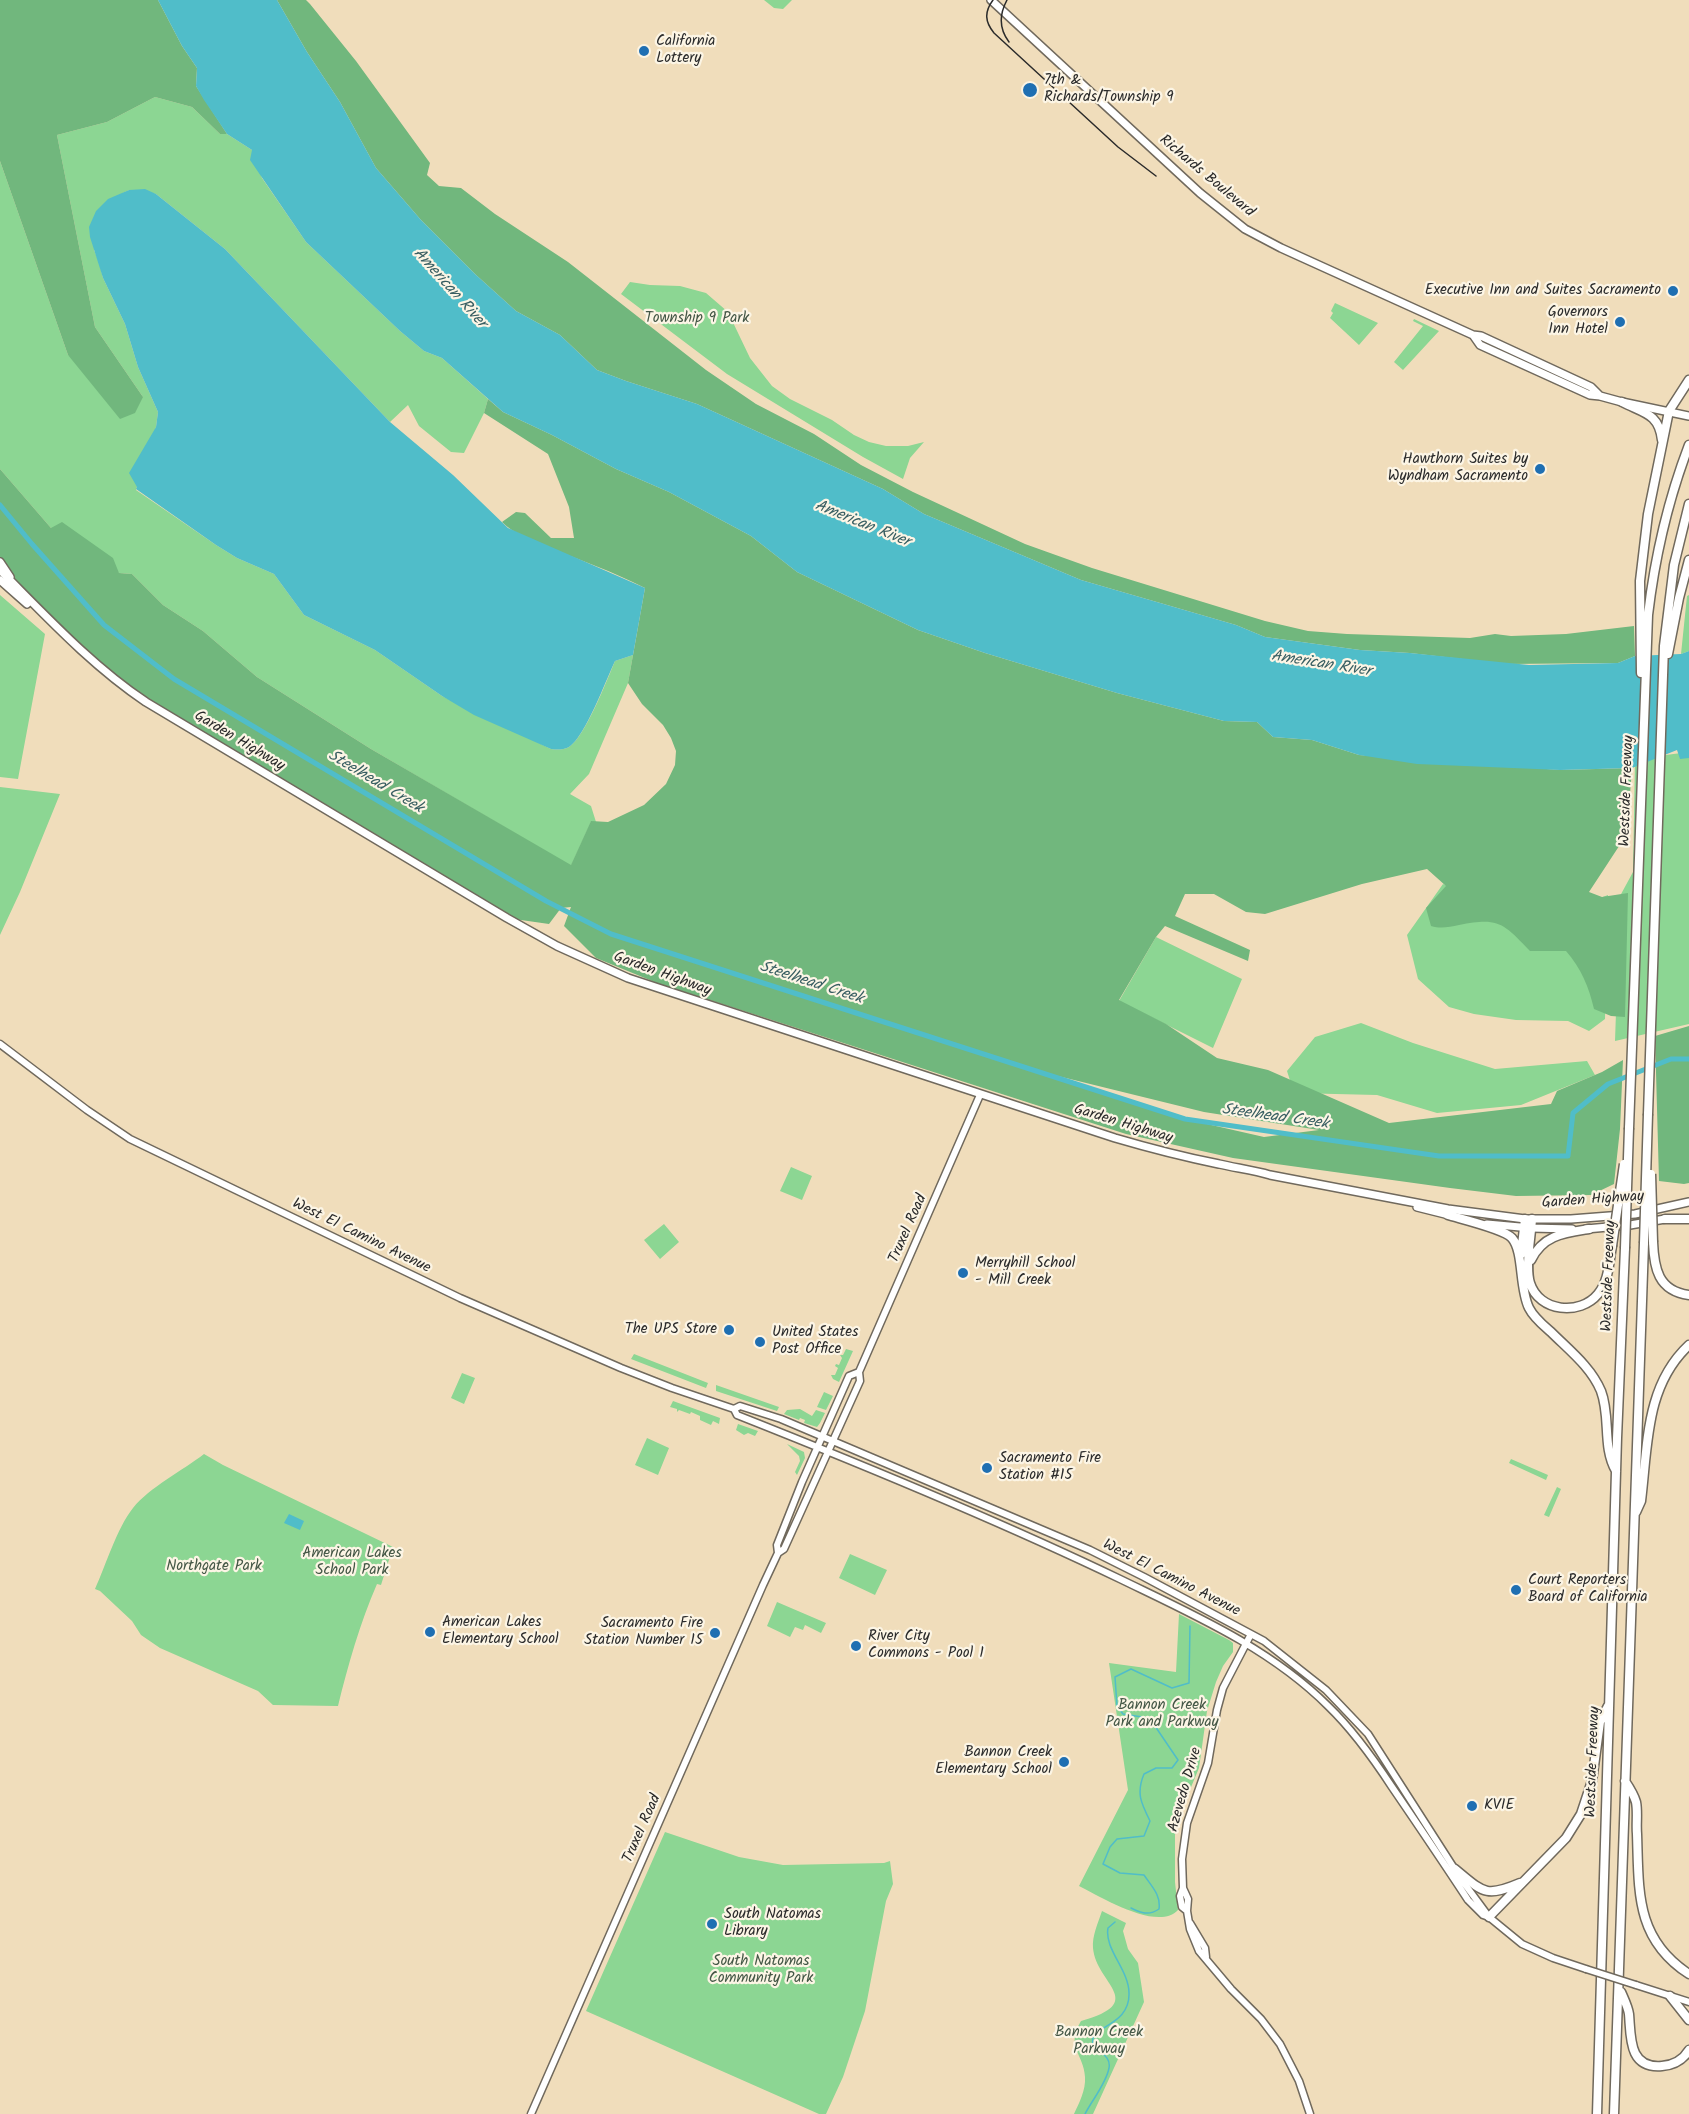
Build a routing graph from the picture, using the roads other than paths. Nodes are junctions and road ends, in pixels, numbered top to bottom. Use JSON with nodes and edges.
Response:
{"nodes":[{"id":1,"x":995,"y":1,"type":"edge"},
{"id":2,"x":1689,"y":380,"type":"edge"},
{"id":3,"x":1622,"y":402,"type":"junction"},
{"id":4,"x":1669,"y":411,"type":"junction"},
{"id":5,"x":1689,"y":416,"type":"edge"},
{"id":6,"x":1662,"y":443,"type":"junction"},
{"id":7,"x":1689,"y":445,"type":"edge"},
{"id":8,"x":1689,"y":504,"type":"edge"},
{"id":9,"x":1689,"y":560,"type":"edge"},
{"id":10,"x":0,"y":562,"type":"edge"},
{"id":11,"x":0,"y":570,"type":"edge"},
{"id":12,"x":0,"y":580,"type":"edge"},
{"id":13,"x":11,"y":580,"type":"junction"},
{"id":14,"x":38,"y":609,"type":"junction"},
{"id":15,"x":1662,"y":684,"type":"junction"},
{"id":16,"x":1643,"y":736,"type":"junction"},
{"id":17,"x":0,"y":1044,"type":"edge"},
{"id":18,"x":980,"y":1095,"type":"junction"},
{"id":19,"x":1629,"y":1128,"type":"junction"},
{"id":20,"x":1357,"y":1191,"type":"junction"},
{"id":21,"x":1689,"y":1202,"type":"edge"},
{"id":22,"x":1689,"y":1214,"type":"edge"},
{"id":23,"x":1448,"y":1215,"type":"junction"},
{"id":24,"x":1665,"y":1219,"type":"junction"},
{"id":25,"x":1689,"y":1219,"type":"edge"},
{"id":26,"x":1528,"y":1223,"type":"junction"},
{"id":27,"x":1588,"y":1229,"type":"junction"},
{"id":28,"x":1649,"y":1243,"type":"junction"},
{"id":29,"x":1520,"y":1263,"type":"junction"},
{"id":30,"x":1529,"y":1266,"type":"junction"},
{"id":31,"x":1689,"y":1295,"type":"edge"},
{"id":32,"x":1689,"y":1345,"type":"edge"},
{"id":33,"x":859,"y":1372,"type":"junction"},
{"id":34,"x":734,"y":1409,"type":"junction"},
{"id":35,"x":822,"y":1436,"type":"junction"},
{"id":36,"x":833,"y":1440,"type":"junction"},
{"id":37,"x":817,"y":1447,"type":"junction"},
{"id":38,"x":828,"y":1452,"type":"junction"},
{"id":39,"x":1617,"y":1472,"type":"junction"},
{"id":40,"x":1634,"y":1517,"type":"junction"},
{"id":41,"x":781,"y":1551,"type":"junction"},
{"id":42,"x":1251,"y":1634,"type":"junction"},
{"id":43,"x":1245,"y":1643,"type":"junction"},
{"id":44,"x":1610,"y":1703,"type":"junction"},
{"id":45,"x":1625,"y":1781,"type":"junction"},
{"id":46,"x":1455,"y":1869,"type":"junction"},
{"id":47,"x":1523,"y":1881,"type":"junction"},
{"id":48,"x":1489,"y":1917,"type":"junction"},
{"id":49,"x":1689,"y":1974,"type":"edge"},
{"id":50,"x":1619,"y":1987,"type":"junction"},
{"id":51,"x":1670,"y":1996,"type":"junction"},
{"id":52,"x":1689,"y":2002,"type":"edge"},
{"id":53,"x":1689,"y":2020,"type":"edge"},
{"id":54,"x":1689,"y":2050,"type":"edge"},
{"id":55,"x":531,"y":2114,"type":"edge"},
{"id":56,"x":1310,"y":2114,"type":"edge"},
{"id":57,"x":1597,"y":2114,"type":"edge"},
{"id":58,"x":1614,"y":2114,"type":"edge"}],
"edges":[{"from":1,"to":3,"type":"main road","name":"Richards Boulevard"},
{"from":2,"to":4,"type":"highway"},
{"from":3,"to":4,"type":"main road","name":"Richards Boulevard"},
{"from":3,"to":6,"type":"highway"},
{"from":4,"to":5,"type":"main road","name":"Richards Boulevard"},
{"from":4,"to":6,"type":"highway"},
{"from":6,"to":16,"type":"highway"},
{"from":7,"to":16,"type":"highway","name":"Westside Freeway"},
{"from":8,"to":15,"type":"highway","name":"Westside Freeway"},
{"from":9,"to":15,"type":"highway"},
{"from":10,"to":13,"type":"main road"},
{"from":11,"to":13,"type":"main road"},
{"from":12,"to":14,"type":"main road"},
{"from":13,"to":14,"type":"main road"},
{"from":14,"to":18,"type":"main road","name":"Garden Highway"},
{"from":15,"to":28,"type":"highway","name":"Westside Freeway","bridge":true},
{"from":16,"to":19,"type":"highway","name":"Westside Freeway"},
{"from":17,"to":34,"type":"main road","name":"West El Camino Avenue"},
{"from":18,"to":20,"type":"main road","name":"Garden Highway"},
{"from":18,"to":33,"type":"main road","name":"Truxel Road"},
{"from":19,"to":30,"type":"highway","bridge":true},
{"from":19,"to":39,"type":"highway","name":"Westside Freeway","bridge":true},
{"from":20,"to":23,"type":"main road","name":"Garden Highway"},
{"from":20,"to":26,"type":"main road","name":"Garden Highway"},
{"from":21,"to":26,"type":"main road","name":"Garden Highway"},
{"from":22,"to":24,"type":"main road","name":"Garden Highway"},
{"from":23,"to":26,"type":"main road","name":"Garden Highway"},
{"from":23,"to":29,"type":"highway"},
{"from":24,"to":25,"type":"highway"},
{"from":24,"to":27,"type":"main road","name":"Garden Highway"},
{"from":26,"to":27,"type":"main road","name":"Garden Highway"},
{"from":26,"to":29,"type":"highway"},
{"from":26,"to":30,"type":"highway"},
{"from":27,"to":30,"type":"highway"},
{"from":28,"to":31,"type":"highway"},
{"from":28,"to":40,"type":"highway","name":"Westside Freeway"},
{"from":29,"to":39,"type":"highway"},
{"from":32,"to":40,"type":"highway"},
{"from":33,"to":35,"type":"main road","name":"Truxel Road"},
{"from":33,"to":36,"type":"main road","name":"Truxel Road"},
{"from":34,"to":35,"type":"main road","name":"West El Camino Avenue"},
{"from":34,"to":37,"type":"main road","name":"West El Camino Avenue"},
{"from":35,"to":36,"type":"main road","name":"West El Camino Avenue"},
{"from":35,"to":37,"type":"main road","name":"Truxel Road"},
{"from":36,"to":38,"type":"main road","name":"Truxel Road"},
{"from":36,"to":42,"type":"main road","name":"West El Camino Avenue"},
{"from":37,"to":38,"type":"main road","name":"West El Camino Avenue"},
{"from":37,"to":41,"type":"main road","name":"Truxel Road"},
{"from":38,"to":41,"type":"main road","name":"Truxel Road"},
{"from":38,"to":43,"type":"main road","name":"West El Camino Avenue"},
{"from":39,"to":44,"type":"highway","name":"Westside Freeway"},
{"from":40,"to":45,"type":"highway","name":"Westside Freeway"},
{"from":41,"to":55,"type":"main road","name":"Truxel Road"},
{"from":42,"to":43,"type":"main road","name":"Azevedo Drive"},
{"from":42,"to":46,"type":"main road","name":"West El Camino Avenue"},
{"from":43,"to":48,"type":"main road","name":"West El Camino Avenue"},
{"from":43,"to":56,"type":"main road","name":"Azevedo Drive"},
{"from":44,"to":47,"type":"highway"},
{"from":44,"to":57,"type":"highway","name":"Westside Freeway"},
{"from":45,"to":49,"type":"highway"},
{"from":45,"to":50,"type":"highway","name":"Westside Freeway"},
{"from":46,"to":47,"type":"highway"},
{"from":46,"to":48,"type":"main road","name":"West El Camino Avenue"},
{"from":47,"to":48,"type":"highway"},
{"from":48,"to":51,"type":"main road","name":"West El Camino Avenue","bridge":true},
{"from":50,"to":54,"type":"highway"},
{"from":50,"to":58,"type":"highway","name":"Westside Freeway"},
{"from":51,"to":52,"type":"main road","name":"West El Camino Avenue"},
{"from":51,"to":53,"type":"highway"}]}
